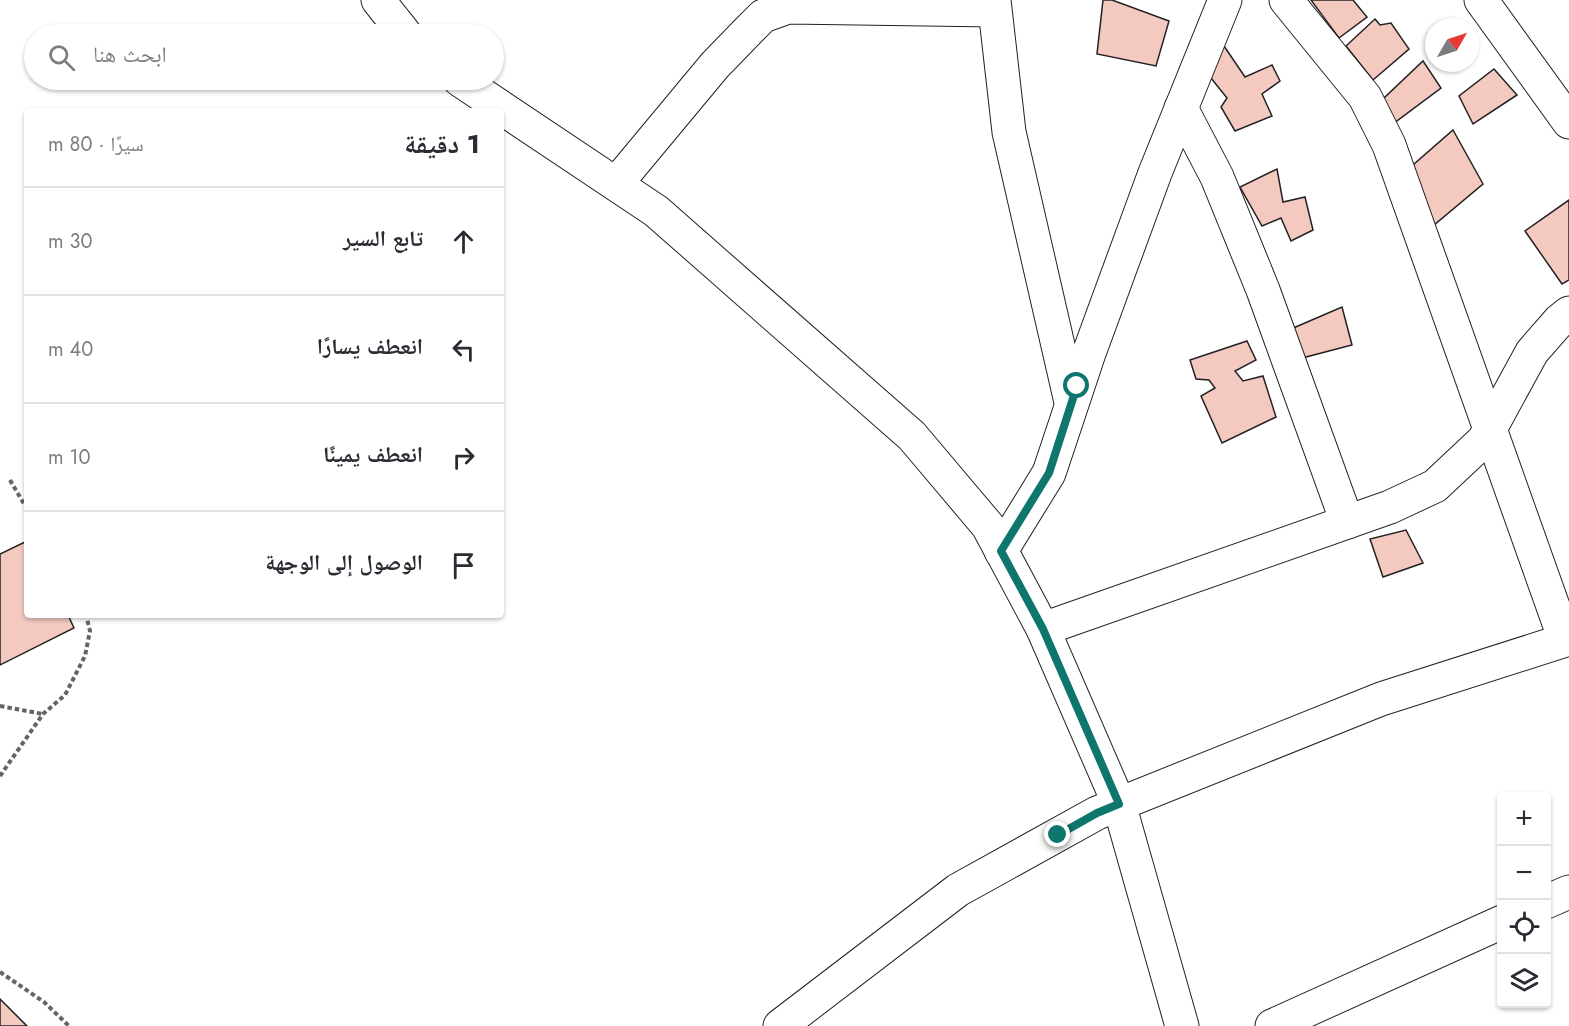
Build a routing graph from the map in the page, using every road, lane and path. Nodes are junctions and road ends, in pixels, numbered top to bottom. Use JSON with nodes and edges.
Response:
{"nodes":[{"id":1,"x":378,"y":0,"type":"edge"},
{"id":2,"x":1225,"y":0,"type":"edge"},
{"id":3,"x":1286,"y":0,"type":"edge"},
{"id":4,"x":1481,"y":0,"type":"edge"},
{"id":5,"x":994,"y":5,"type":"edge"},
{"id":6,"x":397,"y":24,"type":"edge"},
{"id":7,"x":475,"y":90,"type":"edge"},
{"id":8,"x":502,"y":108,"type":"edge"},
{"id":9,"x":1181,"y":108,"type":"junction"},
{"id":10,"x":504,"y":109,"type":"edge"},
{"id":11,"x":1569,"y":122,"type":"edge"},
{"id":12,"x":616,"y":184,"type":"junction"},
{"id":13,"x":1569,"y":314,"type":"edge"},
{"id":14,"x":1071,"y":402,"type":"junction"},
{"id":15,"x":1489,"y":430,"type":"junction"},
{"id":16,"x":10,"y":480,"type":"dead end"},
{"id":17,"x":24,"y":504,"type":"edge"},
{"id":18,"x":1347,"y":522,"type":"junction"},
{"id":19,"x":1001,"y":551,"type":"junction"},
{"id":20,"x":87,"y":618,"type":"edge"},
{"id":21,"x":1043,"y":629,"type":"junction"},
{"id":22,"x":1567,"y":640,"type":"edge"},
{"id":23,"x":0,"y":706,"type":"edge"},
{"id":24,"x":43,"y":714,"type":"junction"},
{"id":25,"x":0,"y":776,"type":"edge"},
{"id":26,"x":1119,"y":804,"type":"junction"},
{"id":27,"x":1569,"y":892,"type":"edge"},
{"id":28,"x":1551,"y":900,"type":"edge"},
{"id":29,"x":1497,"y":924,"type":"edge"},
{"id":30,"x":0,"y":972,"type":"edge"},
{"id":31,"x":69,"y":1026,"type":"edge"},
{"id":32,"x":780,"y":1026,"type":"edge"},
{"id":33,"x":1182,"y":1026,"type":"edge"},
{"id":34,"x":1272,"y":1026,"type":"edge"}],
"edges":[{"from":1,"to":6,"type":"street"},
{"from":2,"to":9,"type":"street"},
{"from":3,"to":15,"type":"street"},
{"from":4,"to":11,"type":"street"},
{"from":5,"to":12,"type":"street"},
{"from":5,"to":14,"type":"street"},
{"from":7,"to":8,"type":"street"},
{"from":9,"to":14,"type":"street"},
{"from":9,"to":18,"type":"street"},
{"from":10,"to":12,"type":"street"},
{"from":12,"to":19,"type":"street"},
{"from":13,"to":15,"type":"street"},
{"from":14,"to":19,"type":"street"},
{"from":15,"to":18,"type":"street"},
{"from":15,"to":22,"type":"street"},
{"from":16,"to":17,"type":"path"},
{"from":18,"to":21,"type":"street"},
{"from":19,"to":21,"type":"street"},
{"from":20,"to":24,"type":"path"},
{"from":21,"to":26,"type":"street"},
{"from":22,"to":26,"type":"street"},
{"from":23,"to":24,"type":"path"},
{"from":24,"to":25,"type":"path"},
{"from":26,"to":32,"type":"street"},
{"from":26,"to":33,"type":"street"},
{"from":27,"to":28,"type":"street"},
{"from":29,"to":34,"type":"street"},
{"from":30,"to":31,"type":"path"}]}
